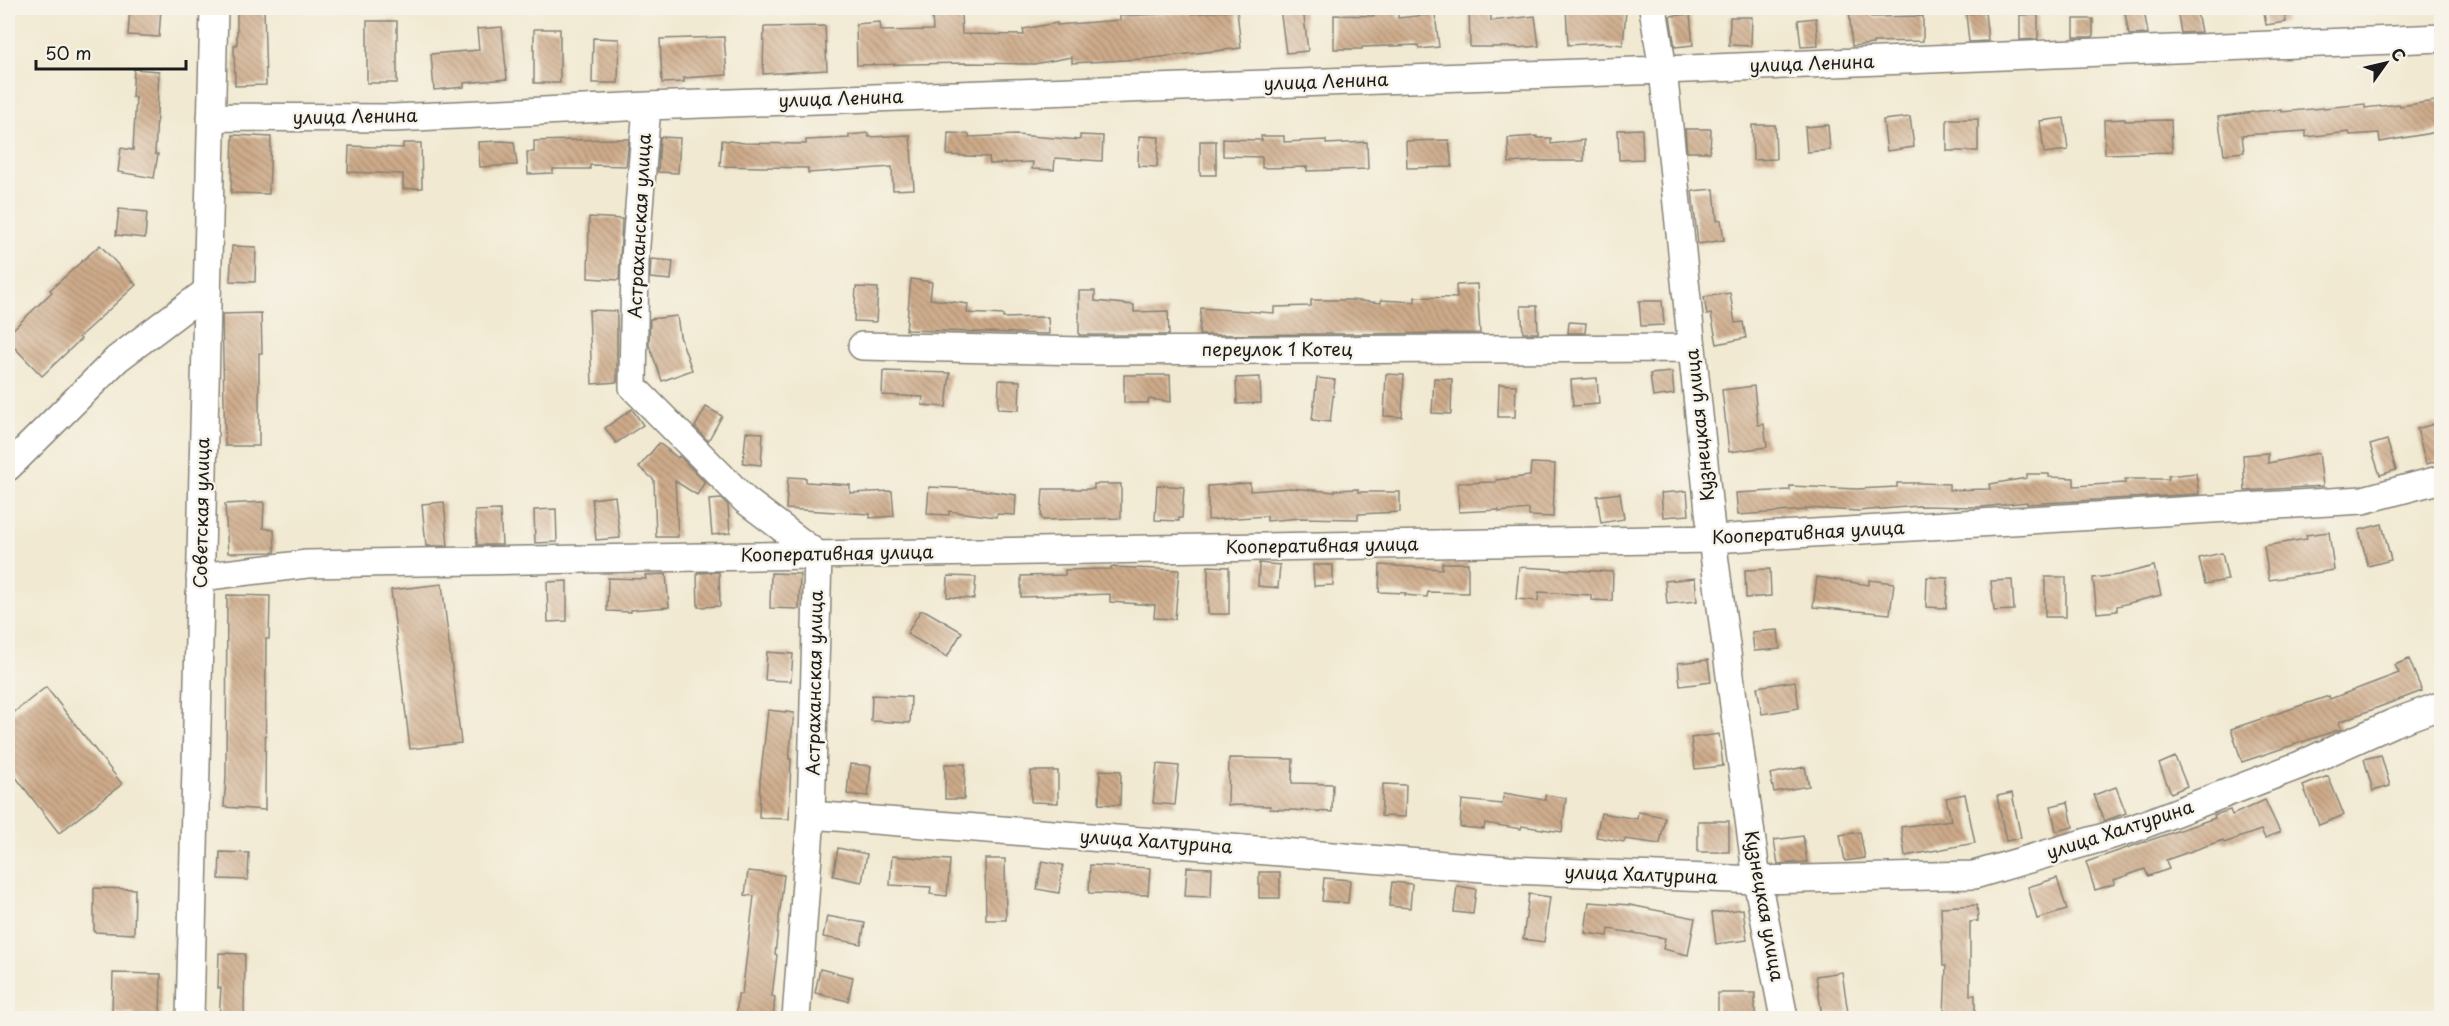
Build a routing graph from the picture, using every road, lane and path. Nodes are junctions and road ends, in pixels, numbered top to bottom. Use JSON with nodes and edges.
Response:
{"nodes":[{"id":1,"x":214,"y":8,"type":"edge"},
{"id":2,"x":1653,"y":8,"type":"edge"},
{"id":3,"x":2442,"y":38,"type":"edge"},
{"id":4,"x":1663,"y":70,"type":"junction"},
{"id":5,"x":647,"y":106,"type":"junction"},
{"id":6,"x":211,"y":117,"type":"junction"},
{"id":7,"x":207,"y":291,"type":"junction"},
{"id":8,"x":862,"y":346,"type":"dead end"},
{"id":9,"x":1692,"y":348,"type":"junction"},
{"id":10,"x":8,"y":465,"type":"edge"},
{"id":11,"x":2442,"y":479,"type":"edge"},
{"id":12,"x":1712,"y":539,"type":"junction"},
{"id":13,"x":818,"y":555,"type":"junction"},
{"id":14,"x":200,"y":577,"type":"junction"},
{"id":15,"x":2442,"y":705,"type":"edge"},
{"id":16,"x":812,"y":815,"type":"junction"},
{"id":17,"x":1757,"y":880,"type":"junction"},
{"id":18,"x":190,"y":1018,"type":"edge"},
{"id":19,"x":796,"y":1018,"type":"edge"},
{"id":20,"x":1784,"y":1018,"type":"edge"}],
"edges":[{"from":1,"to":6,"type":"street","name":"Советская улица"},
{"from":2,"to":4,"type":"street","name":"Кузнецкая улица"},
{"from":3,"to":4,"type":"street","name":"улица Ленина"},
{"from":4,"to":5,"type":"street","name":"улица Ленина"},
{"from":4,"to":9,"type":"street","name":"Кузнецкая улица"},
{"from":5,"to":6,"type":"street","name":"улица Ленина"},
{"from":5,"to":13,"type":"street","name":"Астраханская улица"},
{"from":6,"to":7,"type":"street","name":"Советская улица"},
{"from":7,"to":10,"type":"street"},
{"from":7,"to":14,"type":"street","name":"Советская улица"},
{"from":8,"to":9,"type":"street","name":"переулок 1 Котец"},
{"from":9,"to":12,"type":"street","name":"Кузнецкая улица"},
{"from":11,"to":12,"type":"street","name":"Кооперативная улица"},
{"from":12,"to":13,"type":"street","name":"Кооперативная улица"},
{"from":12,"to":17,"type":"street","name":"Кузнецкая улица"},
{"from":13,"to":14,"type":"street","name":"Кооперативная улица"},
{"from":13,"to":16,"type":"street","name":"Астраханская улица"},
{"from":14,"to":18,"type":"street","name":"Советская улица"},
{"from":15,"to":17,"type":"street","name":"улица Халтурина"},
{"from":16,"to":17,"type":"street","name":"улица Халтурина"},
{"from":16,"to":19,"type":"street","name":"Астраханская улица"},
{"from":17,"to":20,"type":"street","name":"Кузнецкая улица"}]}
